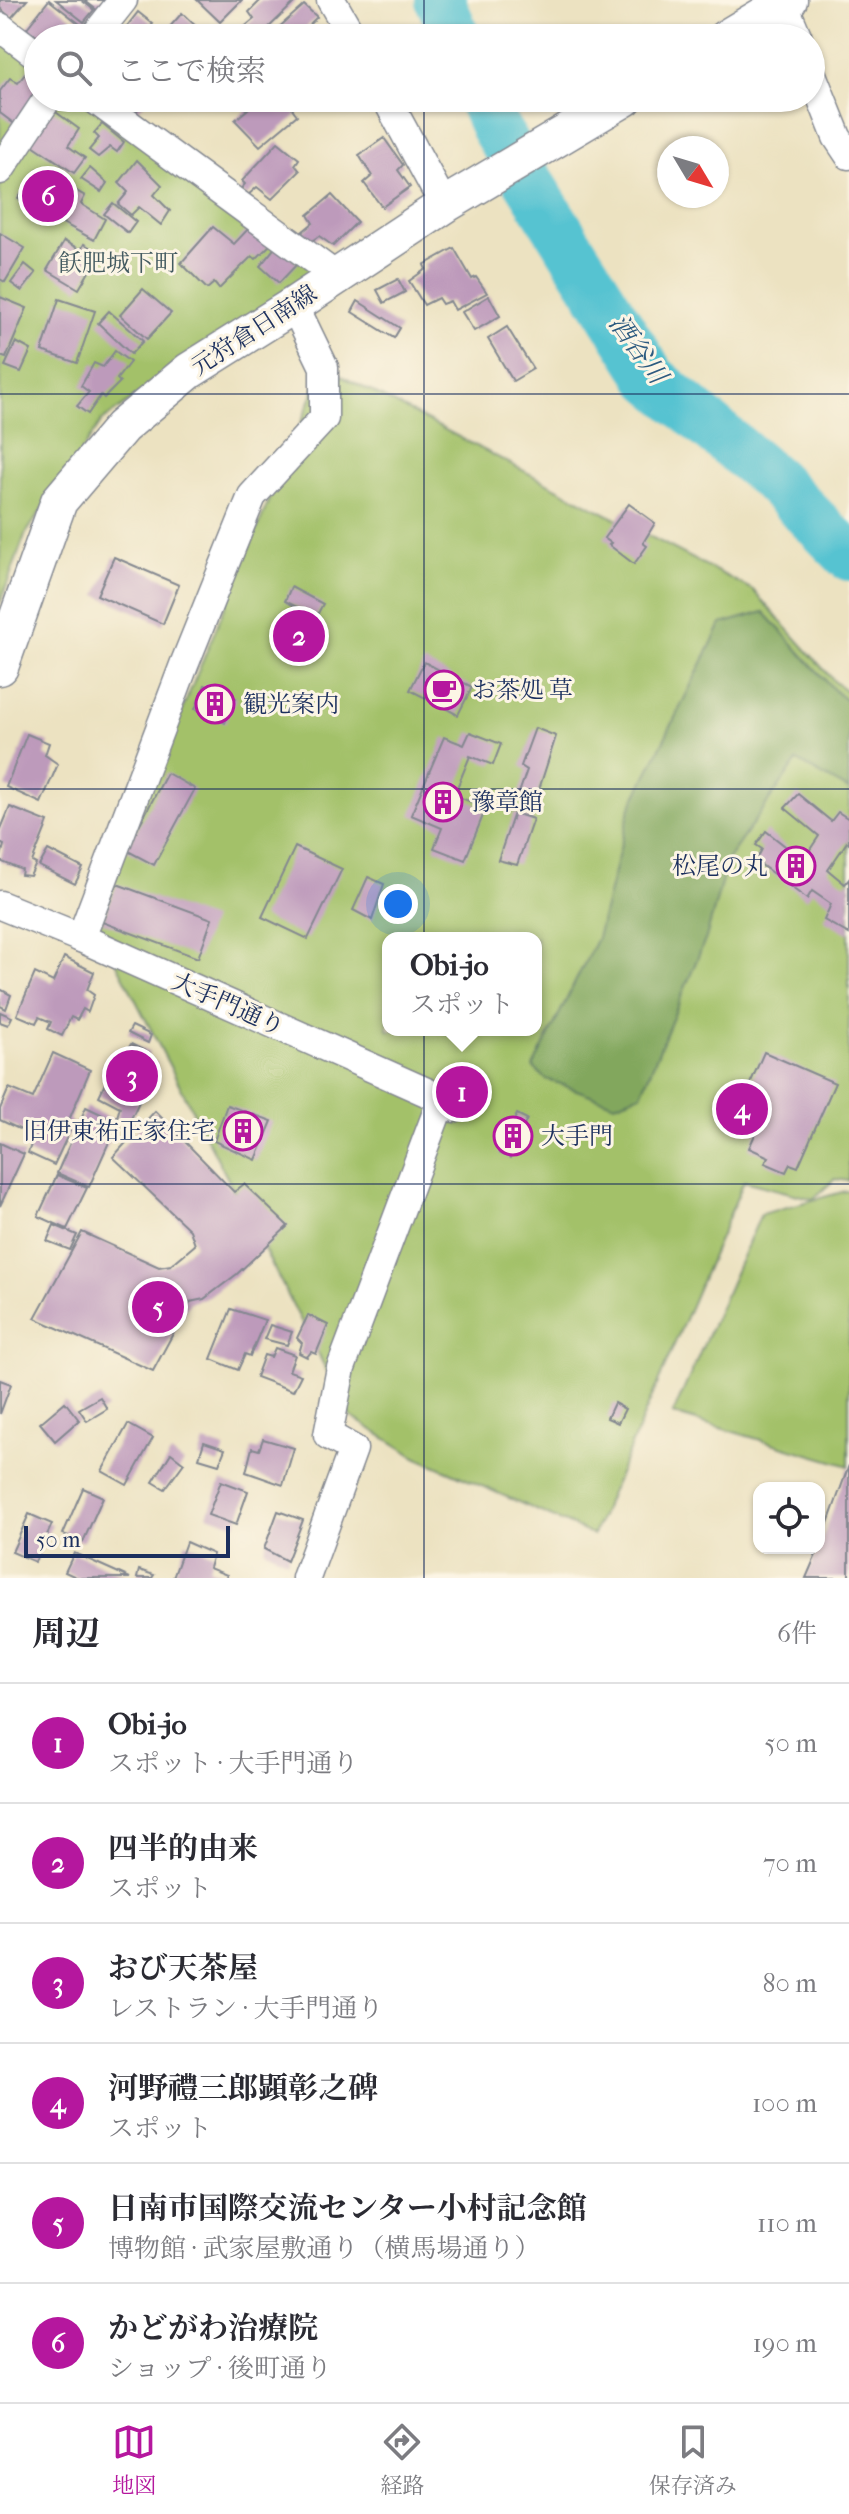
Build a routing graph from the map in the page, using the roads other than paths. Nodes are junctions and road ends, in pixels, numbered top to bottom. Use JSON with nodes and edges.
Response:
{"nodes":[{"id":1,"x":123,"y":0,"type":"edge"},
{"id":2,"x":331,"y":0,"type":"edge"},
{"id":3,"x":780,"y":5,"type":"edge"},
{"id":4,"x":104,"y":24,"type":"edge"},
{"id":5,"x":345,"y":24,"type":"edge"},
{"id":6,"x":749,"y":24,"type":"edge"},
{"id":7,"x":790,"y":24,"type":"edge"},
{"id":8,"x":0,"y":27,"type":"edge"},
{"id":9,"x":24,"y":45,"type":"edge"},
{"id":10,"x":825,"y":107,"type":"edge"},
{"id":11,"x":39,"y":112,"type":"edge"},
{"id":12,"x":112,"y":112,"type":"edge"},
{"id":13,"x":394,"y":112,"type":"edge"},
{"id":14,"x":601,"y":112,"type":"edge"},
{"id":15,"x":849,"y":155,"type":"edge"},
{"id":16,"x":0,"y":170,"type":"edge"},
{"id":17,"x":446,"y":204,"type":"junction"},
{"id":18,"x":336,"y":276,"type":"junction"},
{"id":19,"x":294,"y":305,"type":"junction"},
{"id":20,"x":0,"y":667,"type":"edge"},
{"id":21,"x":0,"y":905,"type":"edge"},
{"id":22,"x":81,"y":938,"type":"junction"},
{"id":23,"x":306,"y":1578,"type":"edge"}],
"edges":[{"from":1,"to":4,"type":"street"},
{"from":2,"to":5,"type":"street"},
{"from":3,"to":6,"type":"main road"},
{"from":3,"to":7,"type":"street"},
{"from":8,"to":9,"type":"street"},
{"from":10,"to":15,"type":"street"},
{"from":11,"to":16,"type":"street"},
{"from":12,"to":18,"type":"street"},
{"from":13,"to":17,"type":"street"},
{"from":14,"to":17,"type":"main road","name":"元狩倉日南線"},
{"from":17,"to":18,"type":"main road","name":"元狩倉日南線"},
{"from":18,"to":19,"type":"main road","name":"元狩倉日南線"},
{"from":19,"to":20,"type":"main road","name":"元狩倉日南線"},
{"from":19,"to":22,"type":"street"},
{"from":21,"to":22,"type":"street","name":"大手門通り"},
{"from":22,"to":23,"type":"street","name":"大手門通り"}]}
